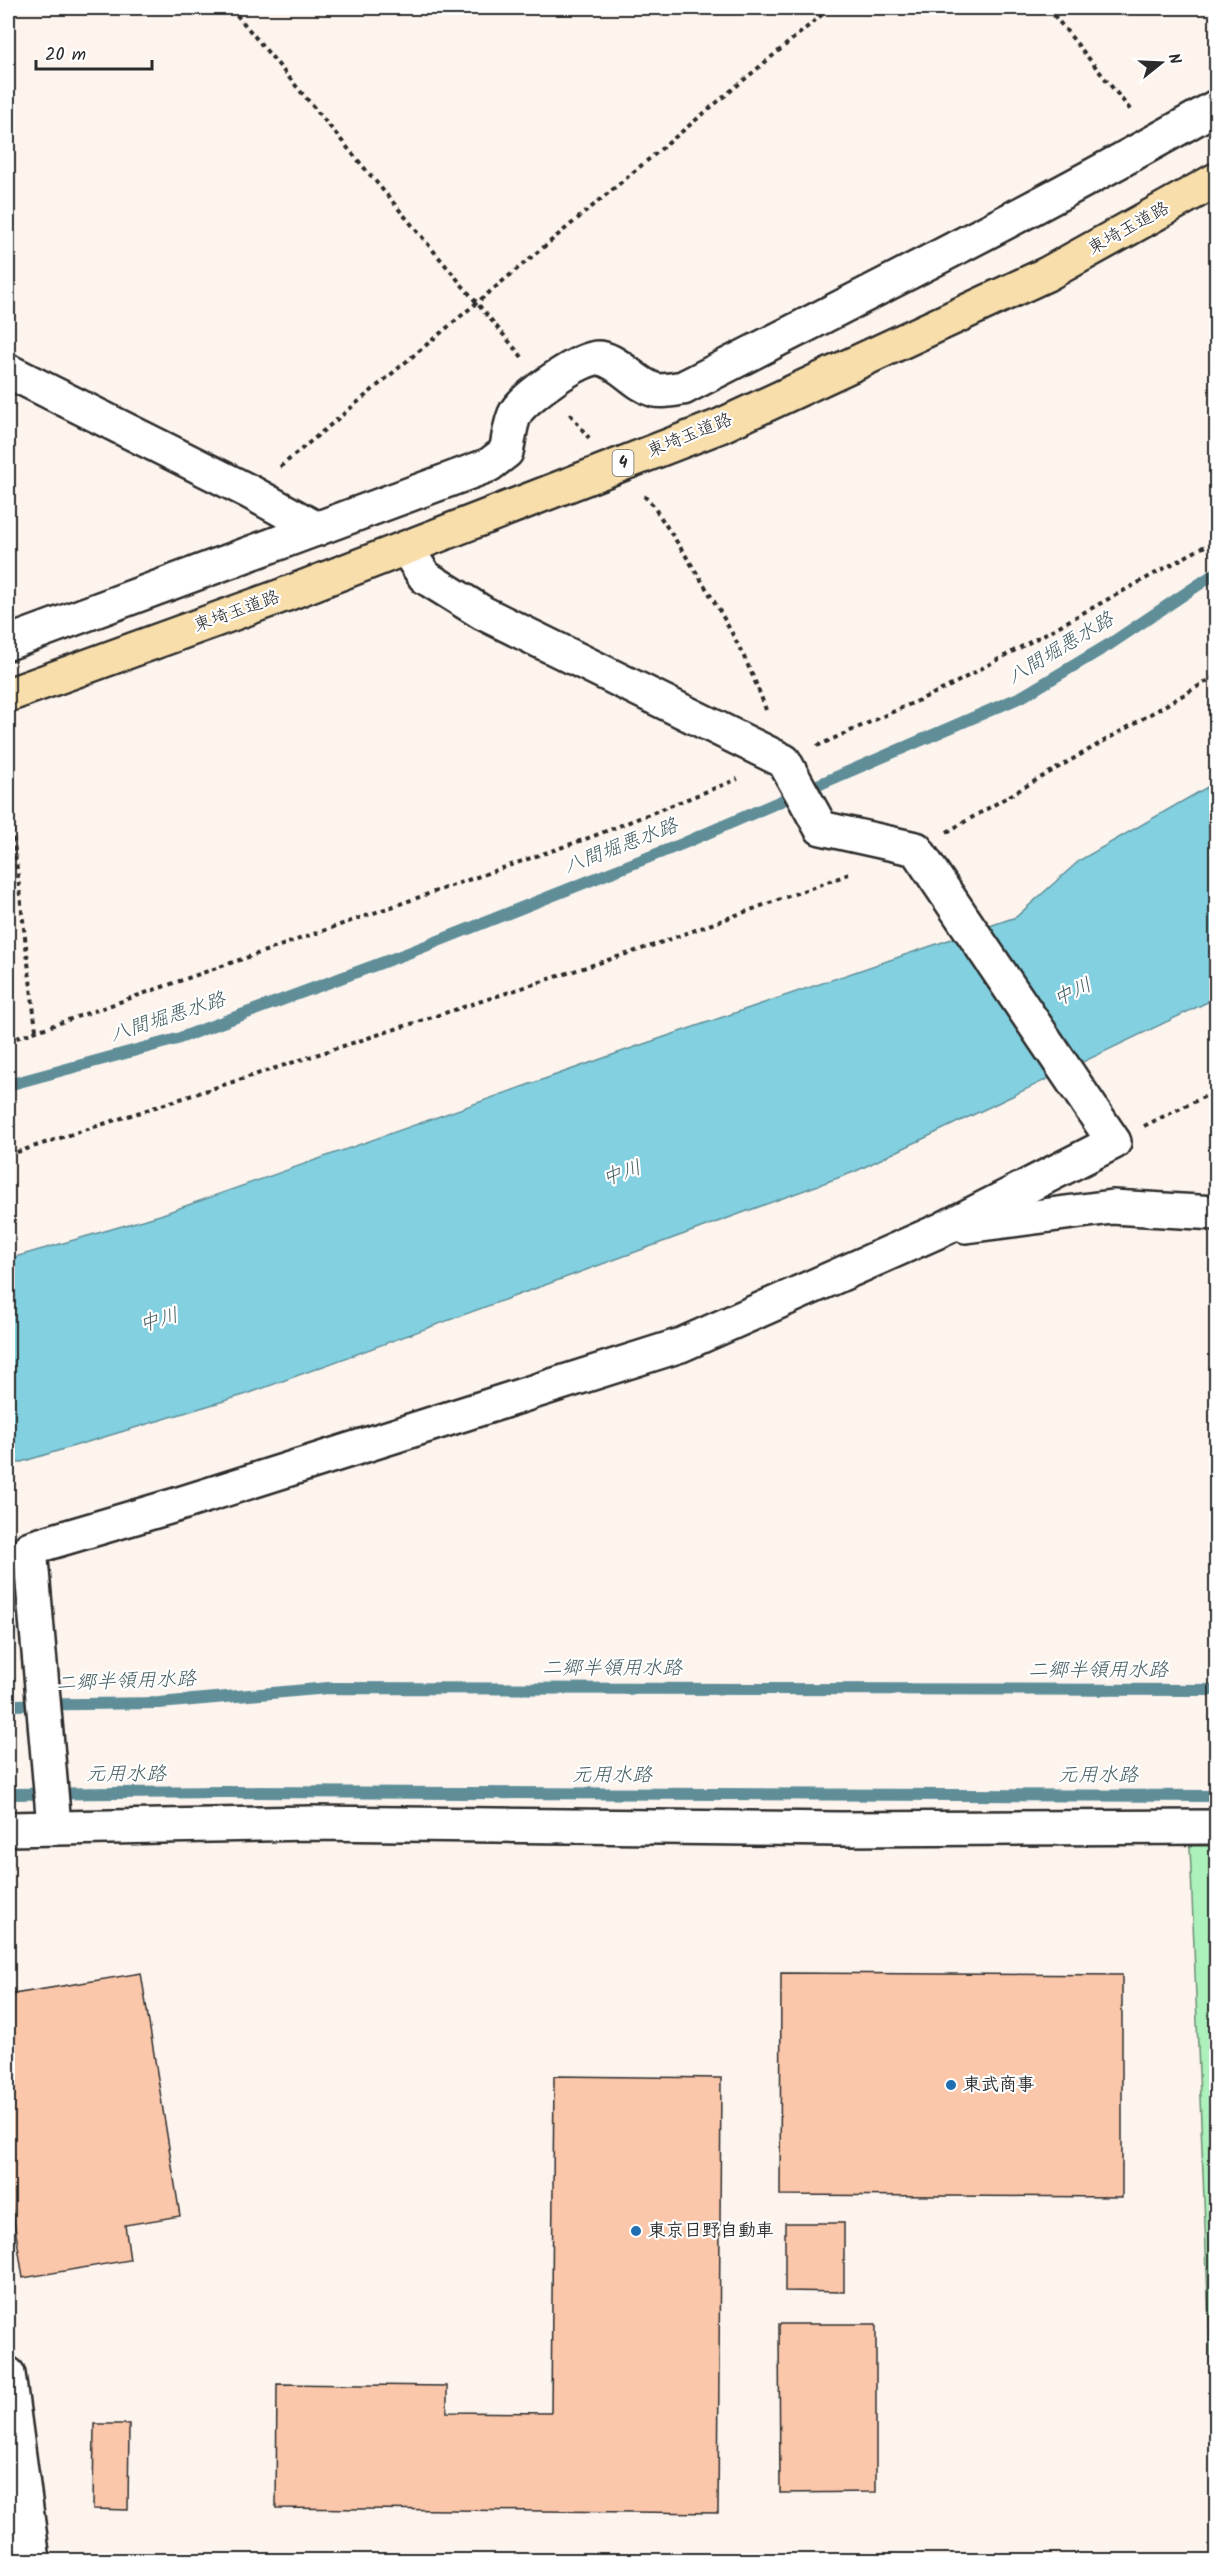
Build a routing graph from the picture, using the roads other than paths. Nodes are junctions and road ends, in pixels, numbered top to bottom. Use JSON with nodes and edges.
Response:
{"nodes":[{"id":1,"x":1216,"y":107,"type":"edge"},
{"id":2,"x":1216,"y":180,"type":"edge"},
{"id":3,"x":8,"y":371,"type":"edge"},
{"id":4,"x":317,"y":529,"type":"junction"},
{"id":5,"x":406,"y":548,"type":"junction"},
{"id":6,"x":8,"y":643,"type":"edge"},
{"id":7,"x":8,"y":695,"type":"edge"},
{"id":8,"x":1216,"y":1213,"type":"edge"},
{"id":9,"x":944,"y":1229,"type":"junction"},
{"id":10,"x":54,"y":1827,"type":"junction"},
{"id":11,"x":1216,"y":1827,"type":"edge"},
{"id":12,"x":8,"y":1829,"type":"edge"},
{"id":13,"x":8,"y":2373,"type":"edge"},
{"id":14,"x":33,"y":2560,"type":"edge"}],
"edges":[{"from":1,"to":4,"type":"street"},
{"from":2,"to":5,"type":"highway","name":"東埼玉道路","number":"4"},
{"from":3,"to":4,"type":"street"},
{"from":4,"to":6,"type":"street"},
{"from":5,"to":7,"type":"highway","name":"東埼玉道路","number":"4"},
{"from":5,"to":9,"type":"street"},
{"from":8,"to":9,"type":"street"},
{"from":9,"to":10,"type":"street"},
{"from":10,"to":11,"type":"street"},
{"from":10,"to":12,"type":"street"},
{"from":13,"to":14,"type":"street"}]}
